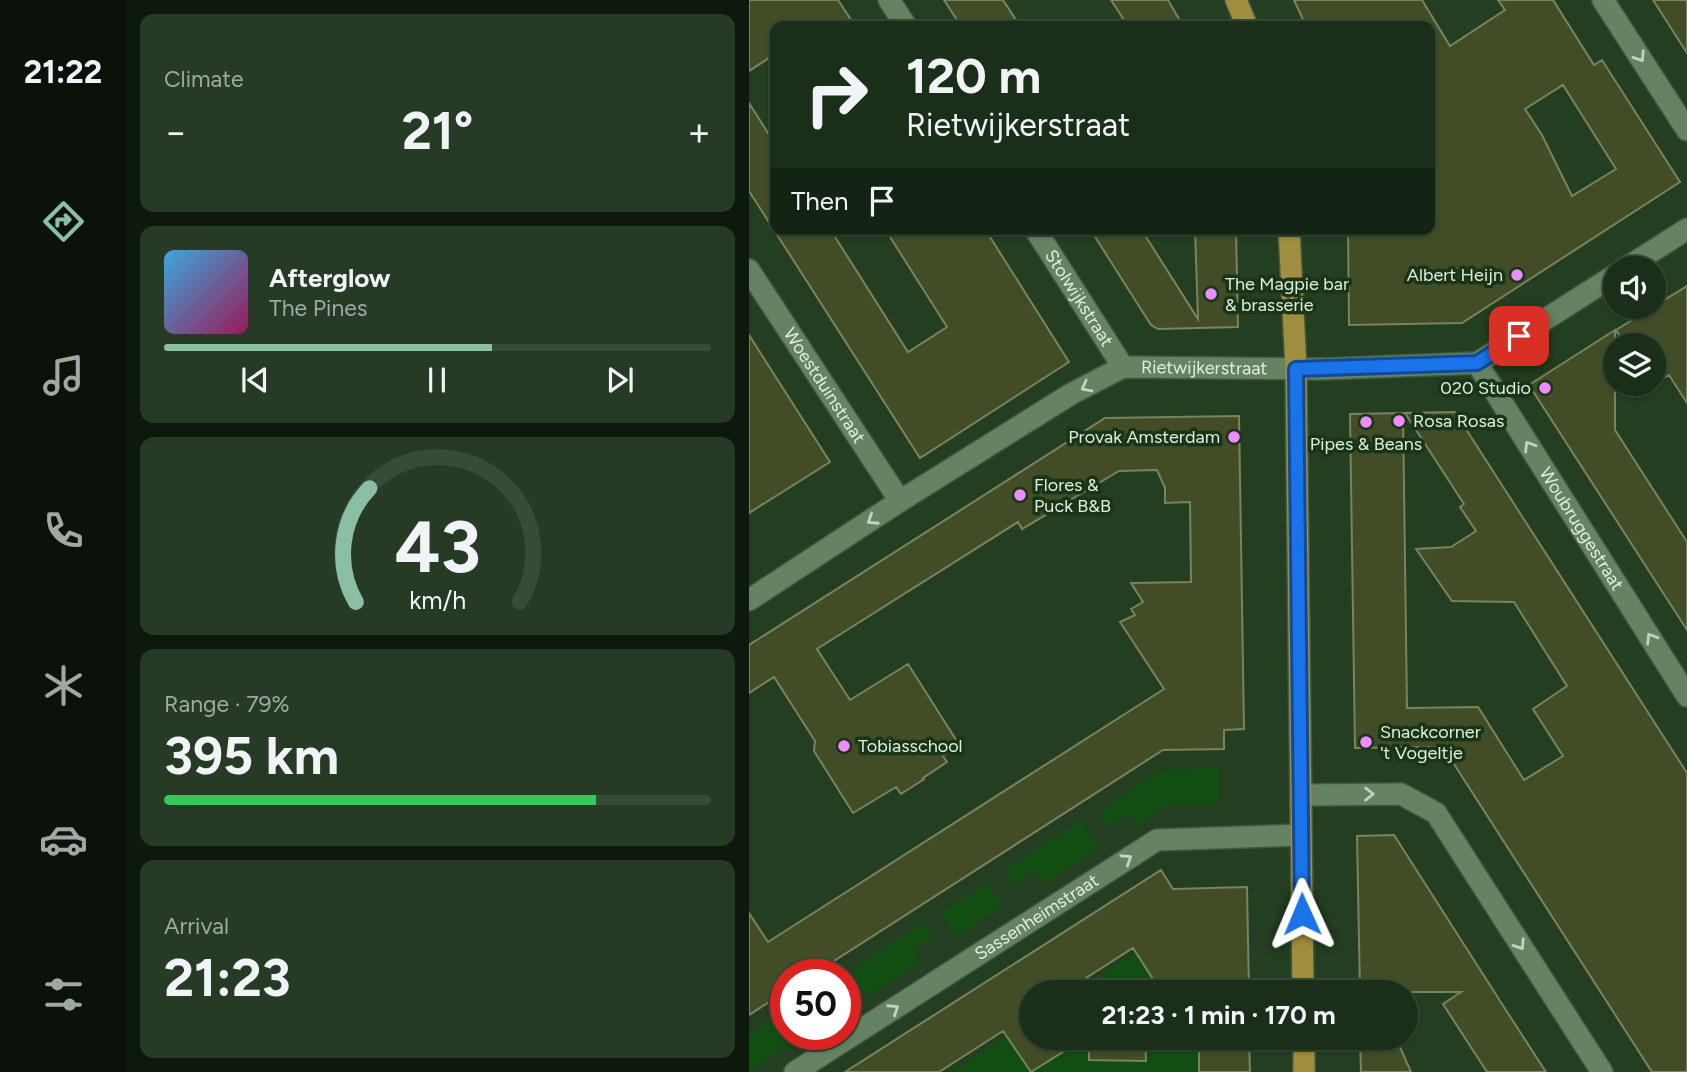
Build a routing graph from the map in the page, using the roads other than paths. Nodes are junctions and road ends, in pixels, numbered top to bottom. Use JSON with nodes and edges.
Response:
{"nodes":[{"id":1,"x":890,"y":0,"type":"edge"},
{"id":2,"x":1236,"y":0,"type":"edge"},
{"id":3,"x":1604,"y":0,"type":"edge"},
{"id":4,"x":903,"y":21,"type":"edge"},
{"id":5,"x":1245,"y":21,"type":"edge"},
{"id":6,"x":1687,"y":130,"type":"edge"},
{"id":7,"x":1039,"y":235,"type":"edge"},
{"id":8,"x":1289,"y":235,"type":"edge"},
{"id":9,"x":1684,"y":238,"type":"edge"},
{"id":10,"x":1649,"y":256,"type":"edge"},
{"id":11,"x":749,"y":270,"type":"edge"},
{"id":12,"x":1603,"y":283,"type":"edge"},
{"id":13,"x":1477,"y":363,"type":"junction"},
{"id":14,"x":1123,"y":367,"type":"junction"},
{"id":15,"x":1296,"y":369,"type":"junction"},
{"id":16,"x":900,"y":501,"type":"junction"},
{"id":17,"x":749,"y":600,"type":"edge"},
{"id":18,"x":1687,"y":696,"type":"edge"},
{"id":19,"x":1301,"y":795,"type":"junction"},
{"id":20,"x":1301,"y":835,"type":"junction"},
{"id":21,"x":1303,"y":980,"type":"edge"},
{"id":22,"x":1304,"y":1050,"type":"edge"},
{"id":23,"x":795,"y":1072,"type":"edge"},
{"id":24,"x":1304,"y":1072,"type":"edge"},
{"id":25,"x":1602,"y":1072,"type":"edge"}],
"edges":[{"from":1,"to":4,"type":"street"},
{"from":2,"to":5,"type":"main road"},
{"from":3,"to":6,"type":"street","one_way":true},
{"from":7,"to":14,"type":"street","name":"Stolwijkstraat"},
{"from":8,"to":15,"type":"main road"},
{"from":9,"to":10,"type":"street"},
{"from":11,"to":16,"type":"street","name":"Woestduinstraat"},
{"from":12,"to":13,"type":"street"},
{"from":13,"to":15,"type":"street","name":"Rietwijkerstraat"},
{"from":18,"to":13,"type":"street","name":"Woubruggestraat","one_way":true},
{"from":14,"to":15,"type":"street","name":"Rietwijkerstraat"},
{"from":14,"to":16,"type":"street","name":"Rietwijkerstraat","one_way":true},
{"from":15,"to":19,"type":"main road"},
{"from":16,"to":17,"type":"street","name":"Rietwijkerstraat","one_way":true},
{"from":19,"to":20,"type":"main road"},
{"from":19,"to":25,"type":"street","one_way":true},
{"from":20,"to":21,"type":"main road"},
{"from":23,"to":20,"type":"street","name":"Sassenheimstraat","one_way":true},
{"from":22,"to":24,"type":"main road"}]}
